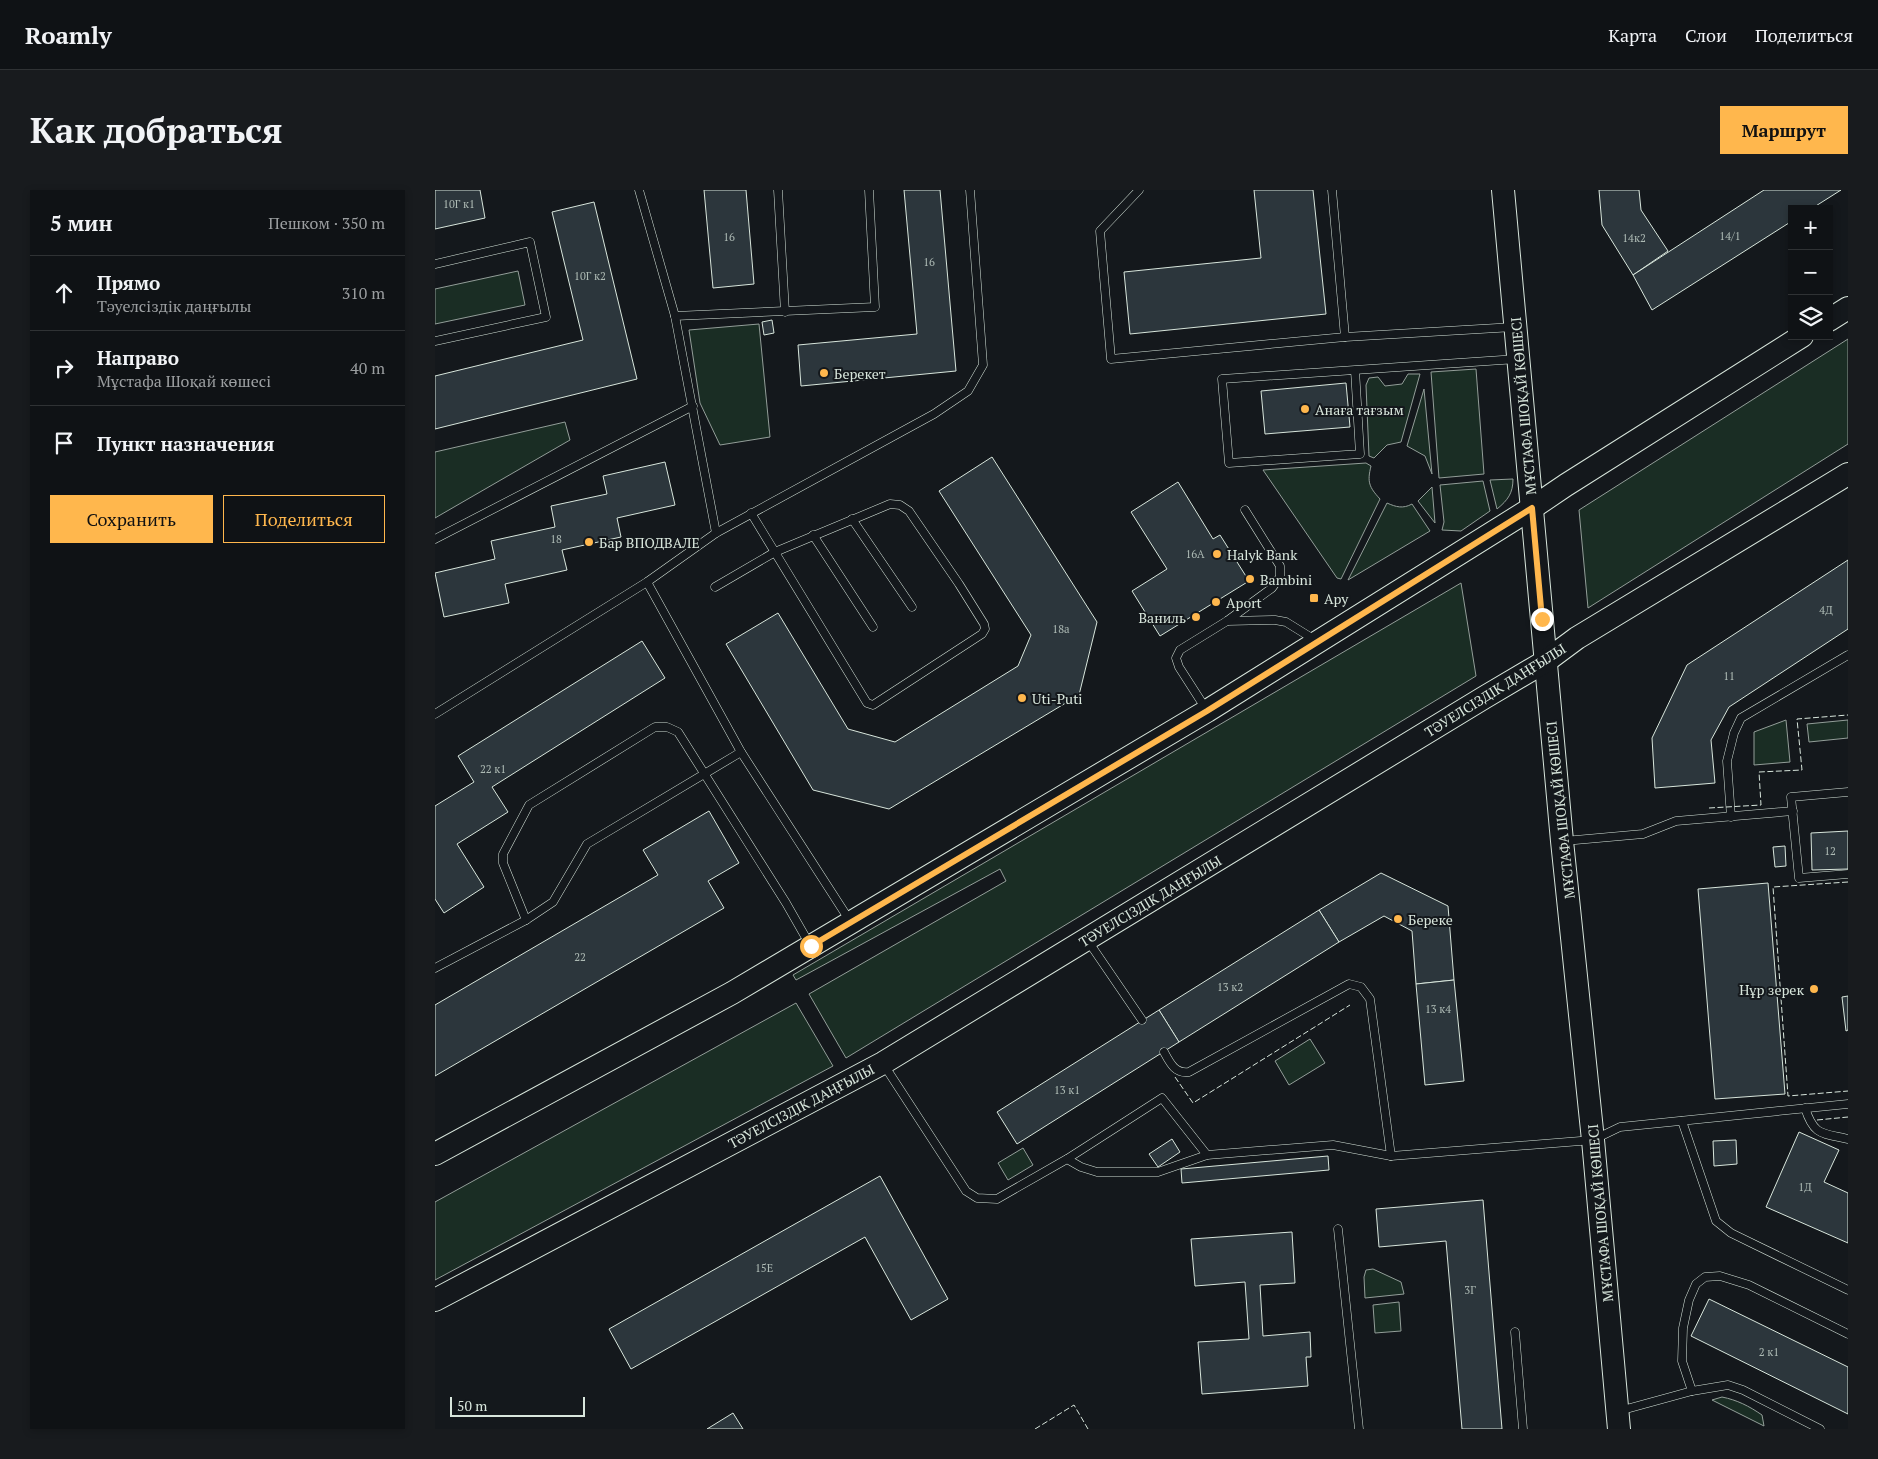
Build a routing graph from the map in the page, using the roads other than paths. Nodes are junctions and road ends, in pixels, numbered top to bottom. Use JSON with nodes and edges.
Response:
{"nodes":[{"id":1,"x":639,"y":190,"type":"edge"},
{"id":2,"x":778,"y":190,"type":"edge"},
{"id":3,"x":869,"y":190,"type":"edge"},
{"id":4,"x":970,"y":190,"type":"edge"},
{"id":5,"x":1139,"y":190,"type":"edge"},
{"id":6,"x":1332,"y":190,"type":"edge"},
{"id":7,"x":1503,"y":190,"type":"edge"},
{"id":8,"x":435,"y":264,"type":"edge"},
{"id":9,"x":1848,"y":308,"type":"edge"},
{"id":10,"x":785,"y":312,"type":"junction"},
{"id":11,"x":675,"y":316,"type":"junction"},
{"id":12,"x":1833,"y":317,"type":"edge"},
{"id":13,"x":1516,"y":327,"type":"junction"},
{"id":14,"x":1345,"y":337,"type":"junction"},
{"id":15,"x":1796,"y":340,"type":"edge"},
{"id":16,"x":435,"y":341,"type":"edge"},
{"id":17,"x":1519,"y":359,"type":"junction"},
{"id":18,"x":1355,"y":370,"type":"junction"},
{"id":19,"x":693,"y":406,"type":"junction"},
{"id":20,"x":1848,"y":474,"type":"edge"},
{"id":21,"x":1532,"y":508,"type":"junction"},
{"id":22,"x":1245,"y":510,"type":"dead end"},
{"id":23,"x":751,"y":513,"type":"junction"},
{"id":24,"x":852,"y":519,"type":"junction"},
{"id":25,"x":716,"y":532,"type":"junction"},
{"id":26,"x":813,"y":535,"type":"junction"},
{"id":27,"x":435,"y":539,"type":"edge"},
{"id":28,"x":775,"y":552,"type":"junction"},
{"id":29,"x":647,"y":582,"type":"junction"},
{"id":30,"x":715,"y":587,"type":"dead end"},
{"id":31,"x":912,"y":607,"type":"dead end"},
{"id":32,"x":1227,"y":620,"type":"junction"},
{"id":33,"x":873,"y":627,"type":"dead end"},
{"id":34,"x":1318,"y":642,"type":"junction"},
{"id":35,"x":1848,"y":654,"type":"edge"},
{"id":36,"x":1546,"y":660,"type":"junction"},
{"id":37,"x":1207,"y":711,"type":"junction"},
{"id":38,"x":435,"y":714,"type":"edge"},
{"id":39,"x":741,"y":752,"type":"junction"},
{"id":40,"x":704,"y":774,"type":"junction"},
{"id":41,"x":1848,"y":792,"type":"edge"},
{"id":42,"x":1793,"y":811,"type":"junction"},
{"id":43,"x":1731,"y":816,"type":"junction"},
{"id":44,"x":1562,"y":841,"type":"junction"},
{"id":45,"x":1848,"y":874,"type":"edge"},
{"id":46,"x":526,"y":920,"type":"junction"},
{"id":47,"x":851,"y":923,"type":"junction"},
{"id":48,"x":1087,"y":939,"type":"junction"},
{"id":49,"x":811,"y":946,"type":"junction"},
{"id":50,"x":435,"y":968,"type":"edge"},
{"id":51,"x":1142,"y":1020,"type":"dead end"},
{"id":52,"x":1164,"y":1052,"type":"dead end"},
{"id":53,"x":883,"y":1063,"type":"junction"},
{"id":54,"x":1848,"y":1104,"type":"edge"},
{"id":55,"x":1805,"y":1108,"type":"junction"},
{"id":56,"x":1682,"y":1121,"type":"junction"},
{"id":57,"x":1848,"y":1139,"type":"edge"},
{"id":58,"x":1593,"y":1140,"type":"junction"},
{"id":59,"x":435,"y":1154,"type":"edge"},
{"id":60,"x":1207,"y":1155,"type":"junction"},
{"id":61,"x":1391,"y":1156,"type":"junction"},
{"id":62,"x":1067,"y":1159,"type":"junction"},
{"id":63,"x":1338,"y":1229,"type":"dead end"},
{"id":64,"x":1848,"y":1290,"type":"edge"},
{"id":65,"x":435,"y":1300,"type":"edge"},
{"id":66,"x":1515,"y":1332,"type":"dead end"},
{"id":67,"x":1848,"y":1334,"type":"edge"},
{"id":68,"x":1692,"y":1391,"type":"junction"},
{"id":69,"x":1618,"y":1420,"type":"edge"},
{"id":70,"x":1359,"y":1429,"type":"edge"},
{"id":71,"x":1523,"y":1429,"type":"edge"},
{"id":72,"x":1820,"y":1429,"type":"edge"}],
"edges":[{"from":1,"to":11,"type":"lane"},
{"from":2,"to":10,"type":"lane"},
{"from":3,"to":10,"type":"lane"},
{"from":4,"to":23,"type":"lane"},
{"from":5,"to":14,"type":"lane"},
{"from":6,"to":14,"type":"lane"},
{"from":7,"to":13,"type":"street","name":"МҰСТАФА ШОҚАЙ КӨШЕСІ"},
{"from":8,"to":16,"type":"lane"},
{"from":9,"to":12,"type":"street"},
{"from":10,"to":11,"type":"lane"},
{"from":11,"to":19,"type":"lane"},
{"from":13,"to":14,"type":"lane"},
{"from":13,"to":17,"type":"street","name":"МҰСТАФА ШОҚАЙ КӨШЕСІ"},
{"from":15,"to":21,"type":"street"},
{"from":17,"to":18,"type":"lane"},
{"from":17,"to":21,"type":"street","name":"МҰСТАФА ШОҚАЙ КӨШЕСІ"},
{"from":18,"to":18,"type":"lane"},
{"from":19,"to":25,"type":"lane"},
{"from":19,"to":27,"type":"lane"},
{"from":20,"to":36,"type":"street","name":"ТӘУЕЛСІЗДІК ДАҢҒЫЛЫ"},
{"from":21,"to":34,"type":"street"},
{"from":21,"to":36,"type":"street","name":"МҰСТАФА ШОҚАЙ КӨШЕСІ"},
{"from":22,"to":32,"type":"lane"},
{"from":23,"to":25,"type":"lane"},
{"from":23,"to":28,"type":"lane"},
{"from":24,"to":26,"type":"lane"},
{"from":24,"to":28,"type":"lane"},
{"from":24,"to":31,"type":"lane"},
{"from":25,"to":29,"type":"lane"},
{"from":26,"to":28,"type":"lane"},
{"from":26,"to":33,"type":"lane"},
{"from":28,"to":30,"type":"lane"},
{"from":29,"to":38,"type":"lane"},
{"from":29,"to":39,"type":"lane"},
{"from":32,"to":34,"type":"lane"},
{"from":32,"to":37,"type":"lane"},
{"from":34,"to":37,"type":"street"},
{"from":35,"to":43,"type":"lane"},
{"from":36,"to":44,"type":"street","name":"МҰСТАФА ШОҚАЙ КӨШЕСІ"},
{"from":36,"to":48,"type":"street","name":"ТӘУЕЛСІЗДІК ДАҢҒЫЛЫ"},
{"from":37,"to":47,"type":"street"},
{"from":39,"to":40,"type":"lane"},
{"from":39,"to":47,"type":"lane"},
{"from":40,"to":46,"type":"lane"},
{"from":40,"to":46,"type":"lane"},
{"from":40,"to":49,"type":"lane"},
{"from":41,"to":42,"type":"lane"},
{"from":42,"to":43,"type":"lane"},
{"from":42,"to":45,"type":"lane"},
{"from":43,"to":44,"type":"lane"},
{"from":44,"to":58,"type":"street","name":"МҰСТАФА ШОҚАЙ КӨШЕСІ"},
{"from":46,"to":50,"type":"lane"},
{"from":47,"to":49,"type":"street"},
{"from":48,"to":51,"type":"lane"},
{"from":48,"to":53,"type":"street","name":"ТӘУЕЛСІЗДІК ДАҢҒЫЛЫ"},
{"from":49,"to":59,"type":"street"},
{"from":52,"to":61,"type":"lane"},
{"from":53,"to":62,"type":"lane"},
{"from":53,"to":65,"type":"street","name":"ТӘУЕЛСІЗДІК ДАҢҒЫЛЫ"},
{"from":54,"to":55,"type":"lane"},
{"from":55,"to":56,"type":"lane"},
{"from":55,"to":57,"type":"lane"},
{"from":56,"to":58,"type":"lane"},
{"from":56,"to":64,"type":"lane"},
{"from":58,"to":61,"type":"lane"},
{"from":58,"to":69,"type":"street","name":"МҰСТАФА ШОҚАЙ КӨШЕСІ"},
{"from":60,"to":61,"type":"lane"},
{"from":60,"to":62,"type":"lane"},
{"from":60,"to":62,"type":"lane"},
{"from":63,"to":70,"type":"lane"},
{"from":66,"to":71,"type":"lane"},
{"from":67,"to":68,"type":"lane"},
{"from":68,"to":69,"type":"lane"},
{"from":68,"to":72,"type":"lane"}]}
